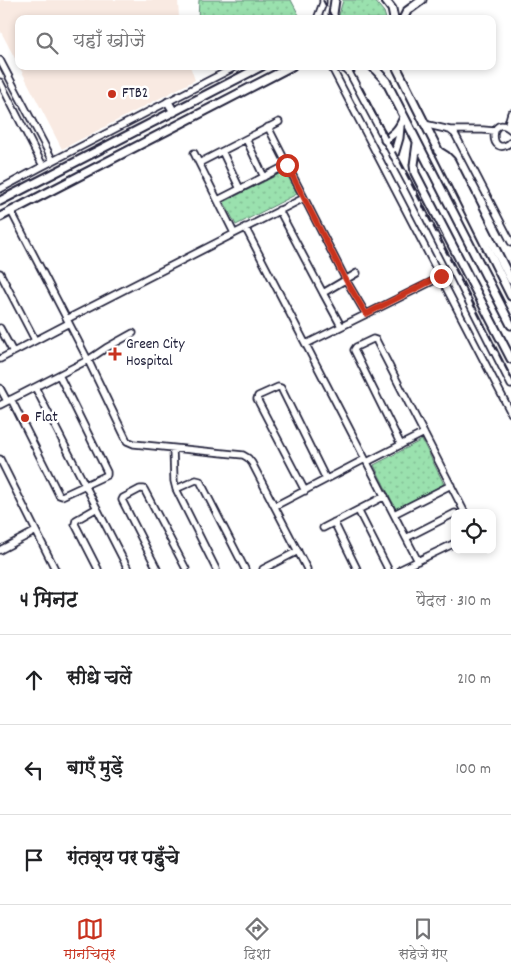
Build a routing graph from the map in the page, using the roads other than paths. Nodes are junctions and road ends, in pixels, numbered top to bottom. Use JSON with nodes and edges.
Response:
{"nodes":[{"id":1,"x":323,"y":0,"type":"edge"},
{"id":2,"x":335,"y":0,"type":"edge"},
{"id":3,"x":385,"y":0,"type":"edge"},
{"id":4,"x":422,"y":0,"type":"edge"},
{"id":5,"x":318,"y":15,"type":"edge"},
{"id":6,"x":332,"y":15,"type":"edge"},
{"id":7,"x":393,"y":15,"type":"edge"},
{"id":8,"x":405,"y":15,"type":"edge"},
{"id":9,"x":0,"y":60,"type":"edge"},
{"id":10,"x":229,"y":70,"type":"edge"},
{"id":11,"x":254,"y":70,"type":"edge"},
{"id":12,"x":284,"y":70,"type":"edge"},
{"id":13,"x":333,"y":70,"type":"edge"},
{"id":14,"x":346,"y":70,"type":"edge"},
{"id":15,"x":376,"y":70,"type":"edge"},
{"id":16,"x":398,"y":70,"type":"edge"},
{"id":17,"x":0,"y":82,"type":"edge"},
{"id":18,"x":168,"y":102,"type":"junction"},
{"id":19,"x":174,"y":112,"type":"junction"},
{"id":20,"x":511,"y":114,"type":"edge"},
{"id":21,"x":404,"y":117,"type":"junction"},
{"id":22,"x":279,"y":122,"type":"dead end"},
{"id":23,"x":424,"y":124,"type":"junction"},
{"id":24,"x":268,"y":127,"type":"junction"},
{"id":25,"x":400,"y":127,"type":"junction"},
{"id":26,"x":509,"y":128,"type":"edge"},
{"id":27,"x":450,"y":130,"type":"junction"},
{"id":28,"x":494,"y":131,"type":"junction"},
{"id":29,"x":246,"y":139,"type":"junction"},
{"id":30,"x":385,"y":140,"type":"junction"},
{"id":31,"x":511,"y":142,"type":"edge"},
{"id":32,"x":418,"y":143,"type":"junction"},
{"id":33,"x":222,"y":151,"type":"junction"},
{"id":34,"x":437,"y":151,"type":"junction"},
{"id":35,"x":194,"y":152,"type":"dead end"},
{"id":36,"x":394,"y":155,"type":"junction"},
{"id":37,"x":53,"y":161,"type":"junction"},
{"id":38,"x":200,"y":162,"type":"junction"},
{"id":39,"x":287,"y":165,"type":"junction"},
{"id":40,"x":43,"y":166,"type":"junction"},
{"id":41,"x":264,"y":177,"type":"junction"},
{"id":42,"x":0,"y":189,"type":"edge"},
{"id":43,"x":240,"y":189,"type":"junction"},
{"id":44,"x":304,"y":198,"type":"junction"},
{"id":45,"x":218,"y":200,"type":"junction"},
{"id":46,"x":0,"y":201,"type":"edge"},
{"id":47,"x":280,"y":210,"type":"junction"},
{"id":48,"x":11,"y":211,"type":"junction"},
{"id":49,"x":0,"y":217,"type":"edge"},
{"id":50,"x":245,"y":227,"type":"junction"},
{"id":51,"x":234,"y":233,"type":"junction"},
{"id":52,"x":511,"y":242,"type":"edge"},
{"id":53,"x":0,"y":273,"type":"edge"},
{"id":54,"x":357,"y":273,"type":"dead end"},
{"id":55,"x":441,"y":276,"type":"junction"},
{"id":56,"x":346,"y":280,"type":"junction"},
{"id":57,"x":511,"y":280,"type":"edge"},
{"id":58,"x":323,"y":293,"type":"junction"},
{"id":59,"x":511,"y":296,"type":"edge"},
{"id":60,"x":366,"y":314,"type":"junction"},
{"id":61,"x":68,"y":321,"type":"junction"},
{"id":62,"x":511,"y":325,"type":"edge"},
{"id":63,"x":341,"y":326,"type":"junction"},
{"id":64,"x":0,"y":328,"type":"edge"},
{"id":65,"x":133,"y":334,"type":"dead end"},
{"id":66,"x":35,"y":340,"type":"junction"},
{"id":67,"x":306,"y":344,"type":"junction"},
{"id":68,"x":12,"y":352,"type":"junction"},
{"id":69,"x":0,"y":359,"type":"edge"},
{"id":70,"x":511,"y":359,"type":"edge"},
{"id":71,"x":88,"y":360,"type":"junction"},
{"id":72,"x":59,"y":375,"type":"junction"},
{"id":73,"x":511,"y":385,"type":"edge"},
{"id":74,"x":35,"y":387,"type":"junction"},
{"id":75,"x":0,"y":388,"type":"edge"},
{"id":76,"x":9,"y":400,"type":"junction"},
{"id":77,"x":0,"y":405,"type":"edge"},
{"id":78,"x":511,"y":413,"type":"edge"},
{"id":79,"x":424,"y":433,"type":"junction"},
{"id":80,"x":401,"y":445,"type":"junction"},
{"id":81,"x":173,"y":448,"type":"junction"},
{"id":82,"x":0,"y":459,"type":"edge"},
{"id":83,"x":366,"y":461,"type":"junction"},
{"id":84,"x":326,"y":479,"type":"junction"},
{"id":85,"x":85,"y":485,"type":"junction"},
{"id":86,"x":451,"y":485,"type":"junction"},
{"id":87,"x":176,"y":489,"type":"junction"},
{"id":88,"x":305,"y":491,"type":"junction"},
{"id":89,"x":385,"y":496,"type":"junction"},
{"id":90,"x":275,"y":506,"type":"junction"},
{"id":91,"x":97,"y":508,"type":"junction"},
{"id":92,"x":463,"y":509,"type":"edge"},
{"id":93,"x":358,"y":510,"type":"junction"},
{"id":94,"x":394,"y":514,"type":"junction"},
{"id":95,"x":451,"y":515,"type":"edge"},
{"id":96,"x":334,"y":522,"type":"junction"},
{"id":97,"x":323,"y":528,"type":"dead end"},
{"id":98,"x":36,"y":531,"type":"junction"},
{"id":99,"x":406,"y":538,"type":"junction"},
{"id":100,"x":451,"y":545,"type":"edge"},
{"id":101,"x":0,"y":550,"type":"edge"},
{"id":102,"x":298,"y":551,"type":"junction"},
{"id":103,"x":418,"y":561,"type":"junction"},
{"id":104,"x":53,"y":568,"type":"edge"},
{"id":105,"x":98,"y":569,"type":"edge"},
{"id":106,"x":128,"y":569,"type":"edge"},
{"id":107,"x":156,"y":569,"type":"edge"},
{"id":108,"x":186,"y":569,"type":"edge"},
{"id":109,"x":216,"y":569,"type":"edge"},
{"id":110,"x":245,"y":569,"type":"edge"},
{"id":111,"x":263,"y":569,"type":"edge"},
{"id":112,"x":307,"y":569,"type":"edge"},
{"id":113,"x":357,"y":569,"type":"edge"},
{"id":114,"x":388,"y":569,"type":"edge"},
{"id":115,"x":402,"y":569,"type":"edge"}],
"edges":[{"from":1,"to":5,"type":"street"},
{"from":2,"to":6,"type":"street"},
{"from":3,"to":7,"type":"street"},
{"from":4,"to":8,"type":"street"},
{"from":9,"to":37,"type":"street"},
{"from":10,"to":18,"type":"street"},
{"from":11,"to":19,"type":"street"},
{"from":12,"to":48,"type":"street"},
{"from":13,"to":55,"type":"street"},
{"from":14,"to":30,"type":"street"},
{"from":15,"to":21,"type":"street"},
{"from":16,"to":23,"type":"street"},
{"from":17,"to":40,"type":"street"},
{"from":18,"to":19,"type":"street"},
{"from":18,"to":37,"type":"street"},
{"from":19,"to":46,"type":"street"},
{"from":20,"to":26,"type":"street"},
{"from":21,"to":25,"type":"street"},
{"from":21,"to":32,"type":"street"},
{"from":22,"to":24,"type":"street"},
{"from":23,"to":27,"type":"street"},
{"from":23,"to":34,"type":"street"},
{"from":24,"to":29,"type":"street"},
{"from":24,"to":39,"type":"street"},
{"from":25,"to":30,"type":"street"},
{"from":25,"to":36,"type":"street"},
{"from":26,"to":28,"type":"street"},
{"from":27,"to":28,"type":"street"},
{"from":27,"to":52,"type":"street"},
{"from":28,"to":31,"type":"street"},
{"from":29,"to":33,"type":"street"},
{"from":29,"to":41,"type":"street"},
{"from":30,"to":36,"type":"street"},
{"from":32,"to":62,"type":"street"},
{"from":32,"to":70,"type":"street"},
{"from":33,"to":38,"type":"street"},
{"from":33,"to":43,"type":"street"},
{"from":34,"to":57,"type":"street"},
{"from":34,"to":59,"type":"street"},
{"from":35,"to":38,"type":"street"},
{"from":36,"to":73,"type":"street"},
{"from":37,"to":40,"type":"street"},
{"from":38,"to":45,"type":"street"},
{"from":39,"to":41,"type":"street"},
{"from":39,"to":44,"type":"street"},
{"from":40,"to":42,"type":"street"},
{"from":41,"to":43,"type":"street"},
{"from":43,"to":45,"type":"street"},
{"from":44,"to":47,"type":"street"},
{"from":44,"to":56,"type":"street"},
{"from":45,"to":51,"type":"street"},
{"from":47,"to":50,"type":"street"},
{"from":47,"to":58,"type":"street"},
{"from":48,"to":49,"type":"street"},
{"from":48,"to":61,"type":"street"},
{"from":50,"to":51,"type":"street"},
{"from":50,"to":67,"type":"street"},
{"from":51,"to":61,"type":"street"},
{"from":53,"to":66,"type":"street"},
{"from":54,"to":56,"type":"street"},
{"from":55,"to":60,"type":"street"},
{"from":55,"to":78,"type":"street"},
{"from":56,"to":58,"type":"street"},
{"from":56,"to":60,"type":"street"},
{"from":58,"to":63,"type":"street"},
{"from":60,"to":63,"type":"street"},
{"from":61,"to":66,"type":"street"},
{"from":61,"to":71,"type":"street"},
{"from":63,"to":67,"type":"street"},
{"from":64,"to":68,"type":"street"},
{"from":65,"to":71,"type":"street"},
{"from":66,"to":68,"type":"street"},
{"from":67,"to":83,"type":"street"},
{"from":68,"to":69,"type":"street"},
{"from":71,"to":72,"type":"street"},
{"from":71,"to":81,"type":"street"},
{"from":72,"to":74,"type":"street"},
{"from":72,"to":85,"type":"street"},
{"from":74,"to":76,"type":"street"},
{"from":74,"to":85,"type":"street"},
{"from":75,"to":76,"type":"street"},
{"from":76,"to":77,"type":"street"},
{"from":76,"to":85,"type":"street"},
{"from":79,"to":80,"type":"street"},
{"from":79,"to":80,"type":"street"},
{"from":79,"to":86,"type":"street"},
{"from":80,"to":83,"type":"street"},
{"from":81,"to":87,"type":"street"},
{"from":81,"to":90,"type":"street"},
{"from":82,"to":98,"type":"street"},
{"from":83,"to":84,"type":"street"},
{"from":83,"to":89,"type":"street"},
{"from":84,"to":88,"type":"street"},
{"from":84,"to":88,"type":"street"},
{"from":85,"to":91,"type":"street"},
{"from":86,"to":92,"type":"street"},
{"from":86,"to":94,"type":"street"},
{"from":87,"to":109,"type":"street"},
{"from":87,"to":110,"type":"street"},
{"from":88,"to":90,"type":"street"},
{"from":89,"to":93,"type":"street"},
{"from":89,"to":94,"type":"street"},
{"from":90,"to":102,"type":"street"},
{"from":91,"to":105,"type":"street"},
{"from":91,"to":106,"type":"street"},
{"from":93,"to":96,"type":"street"},
{"from":93,"to":114,"type":"street"},
{"from":94,"to":99,"type":"street"},
{"from":95,"to":99,"type":"street"},
{"from":96,"to":97,"type":"street"},
{"from":96,"to":113,"type":"street"},
{"from":98,"to":101,"type":"street"},
{"from":98,"to":104,"type":"street"},
{"from":99,"to":103,"type":"street"},
{"from":100,"to":103,"type":"street"},
{"from":102,"to":111,"type":"street"},
{"from":102,"to":112,"type":"street"},
{"from":103,"to":115,"type":"street"},
{"from":107,"to":108,"type":"street"}]}
